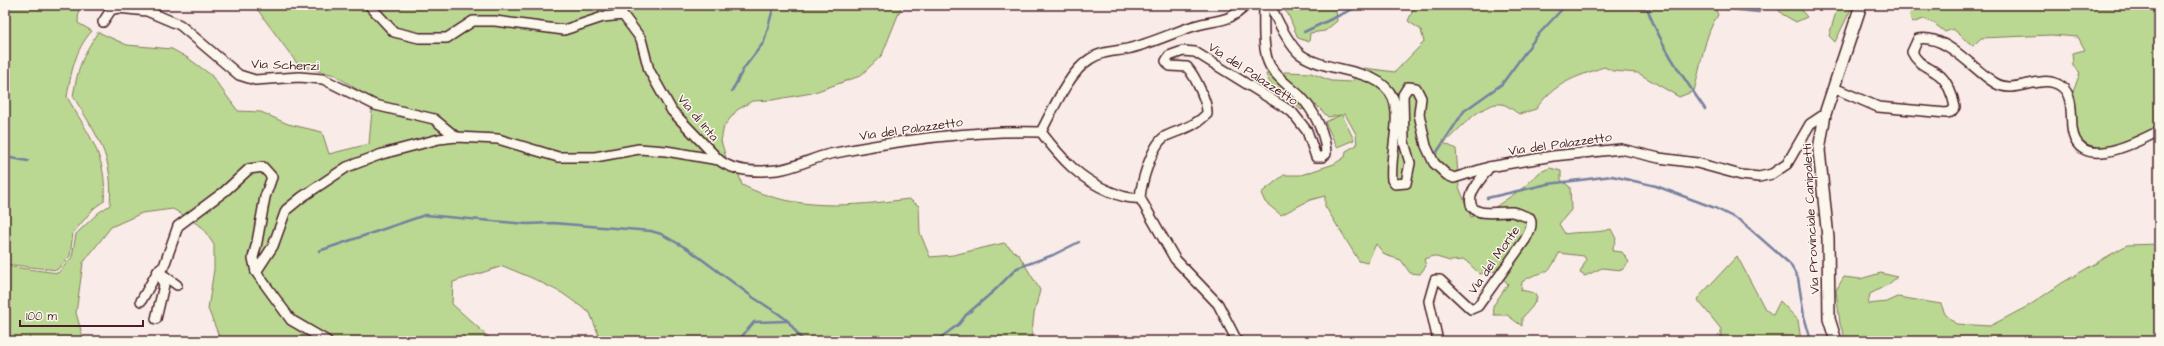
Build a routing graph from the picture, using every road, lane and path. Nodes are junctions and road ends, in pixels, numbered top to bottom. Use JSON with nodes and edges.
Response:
{"nodes":[{"id":1,"x":368,"y":5,"type":"edge"},
{"id":2,"x":1246,"y":5,"type":"edge"},
{"id":3,"x":1264,"y":5,"type":"edge"},
{"id":4,"x":1270,"y":5,"type":"edge"},
{"id":5,"x":1861,"y":5,"type":"edge"},
{"id":6,"x":103,"y":22,"type":"dead end"},
{"id":7,"x":1834,"y":88,"type":"junction"},
{"id":8,"x":1825,"y":114,"type":"junction"},
{"id":9,"x":1041,"y":132,"type":"junction"},
{"id":10,"x":2153,"y":134,"type":"dead end"},
{"id":11,"x":456,"y":137,"type":"junction"},
{"id":12,"x":719,"y":160,"type":"junction"},
{"id":13,"x":1489,"y":167,"type":"junction"},
{"id":14,"x":1140,"y":198,"type":"junction"},
{"id":15,"x":158,"y":271,"type":"junction"},
{"id":16,"x":256,"y":272,"type":"junction"},
{"id":17,"x":177,"y":286,"type":"dead end"},
{"id":18,"x":141,"y":301,"type":"dead end"},
{"id":19,"x":156,"y":319,"type":"dead end"},
{"id":20,"x":327,"y":341,"type":"edge"},
{"id":21,"x":1237,"y":341,"type":"edge"},
{"id":22,"x":1438,"y":341,"type":"edge"},
{"id":23,"x":1836,"y":341,"type":"edge"}],
"edges":[{"from":1,"to":12,"type":"street","name":"Via di Inta"},
{"from":2,"to":9,"type":"street"},
{"from":3,"to":14,"type":"street","name":"Via del Palazzetto"},
{"from":4,"to":13,"type":"street","name":"Via del Palazzetto"},
{"from":5,"to":7,"type":"main road","name":"Via Provinciale Canipaletti"},
{"from":6,"to":11,"type":"street","name":"Via Scherzi"},
{"from":7,"to":8,"type":"main road","name":"Via Provinciale Canipaletti"},
{"from":7,"to":10,"type":"street"},
{"from":8,"to":13,"type":"street","name":"Via del Palazzetto"},
{"from":8,"to":23,"type":"main road","name":"Via Provinciale Canipaletti"},
{"from":9,"to":12,"type":"street","name":"Via del Palazzetto"},
{"from":9,"to":14,"type":"street"},
{"from":11,"to":12,"type":"street","name":"Via del Palazzetto"},
{"from":11,"to":16,"type":"street","name":"Via del Palazzetto"},
{"from":13,"to":22,"type":"street","name":"Via del Monte"},
{"from":14,"to":21,"type":"street"},
{"from":15,"to":16,"type":"street"},
{"from":15,"to":17,"type":"street"},
{"from":15,"to":18,"type":"street"},
{"from":15,"to":19,"type":"street"},
{"from":16,"to":20,"type":"street"}]}
